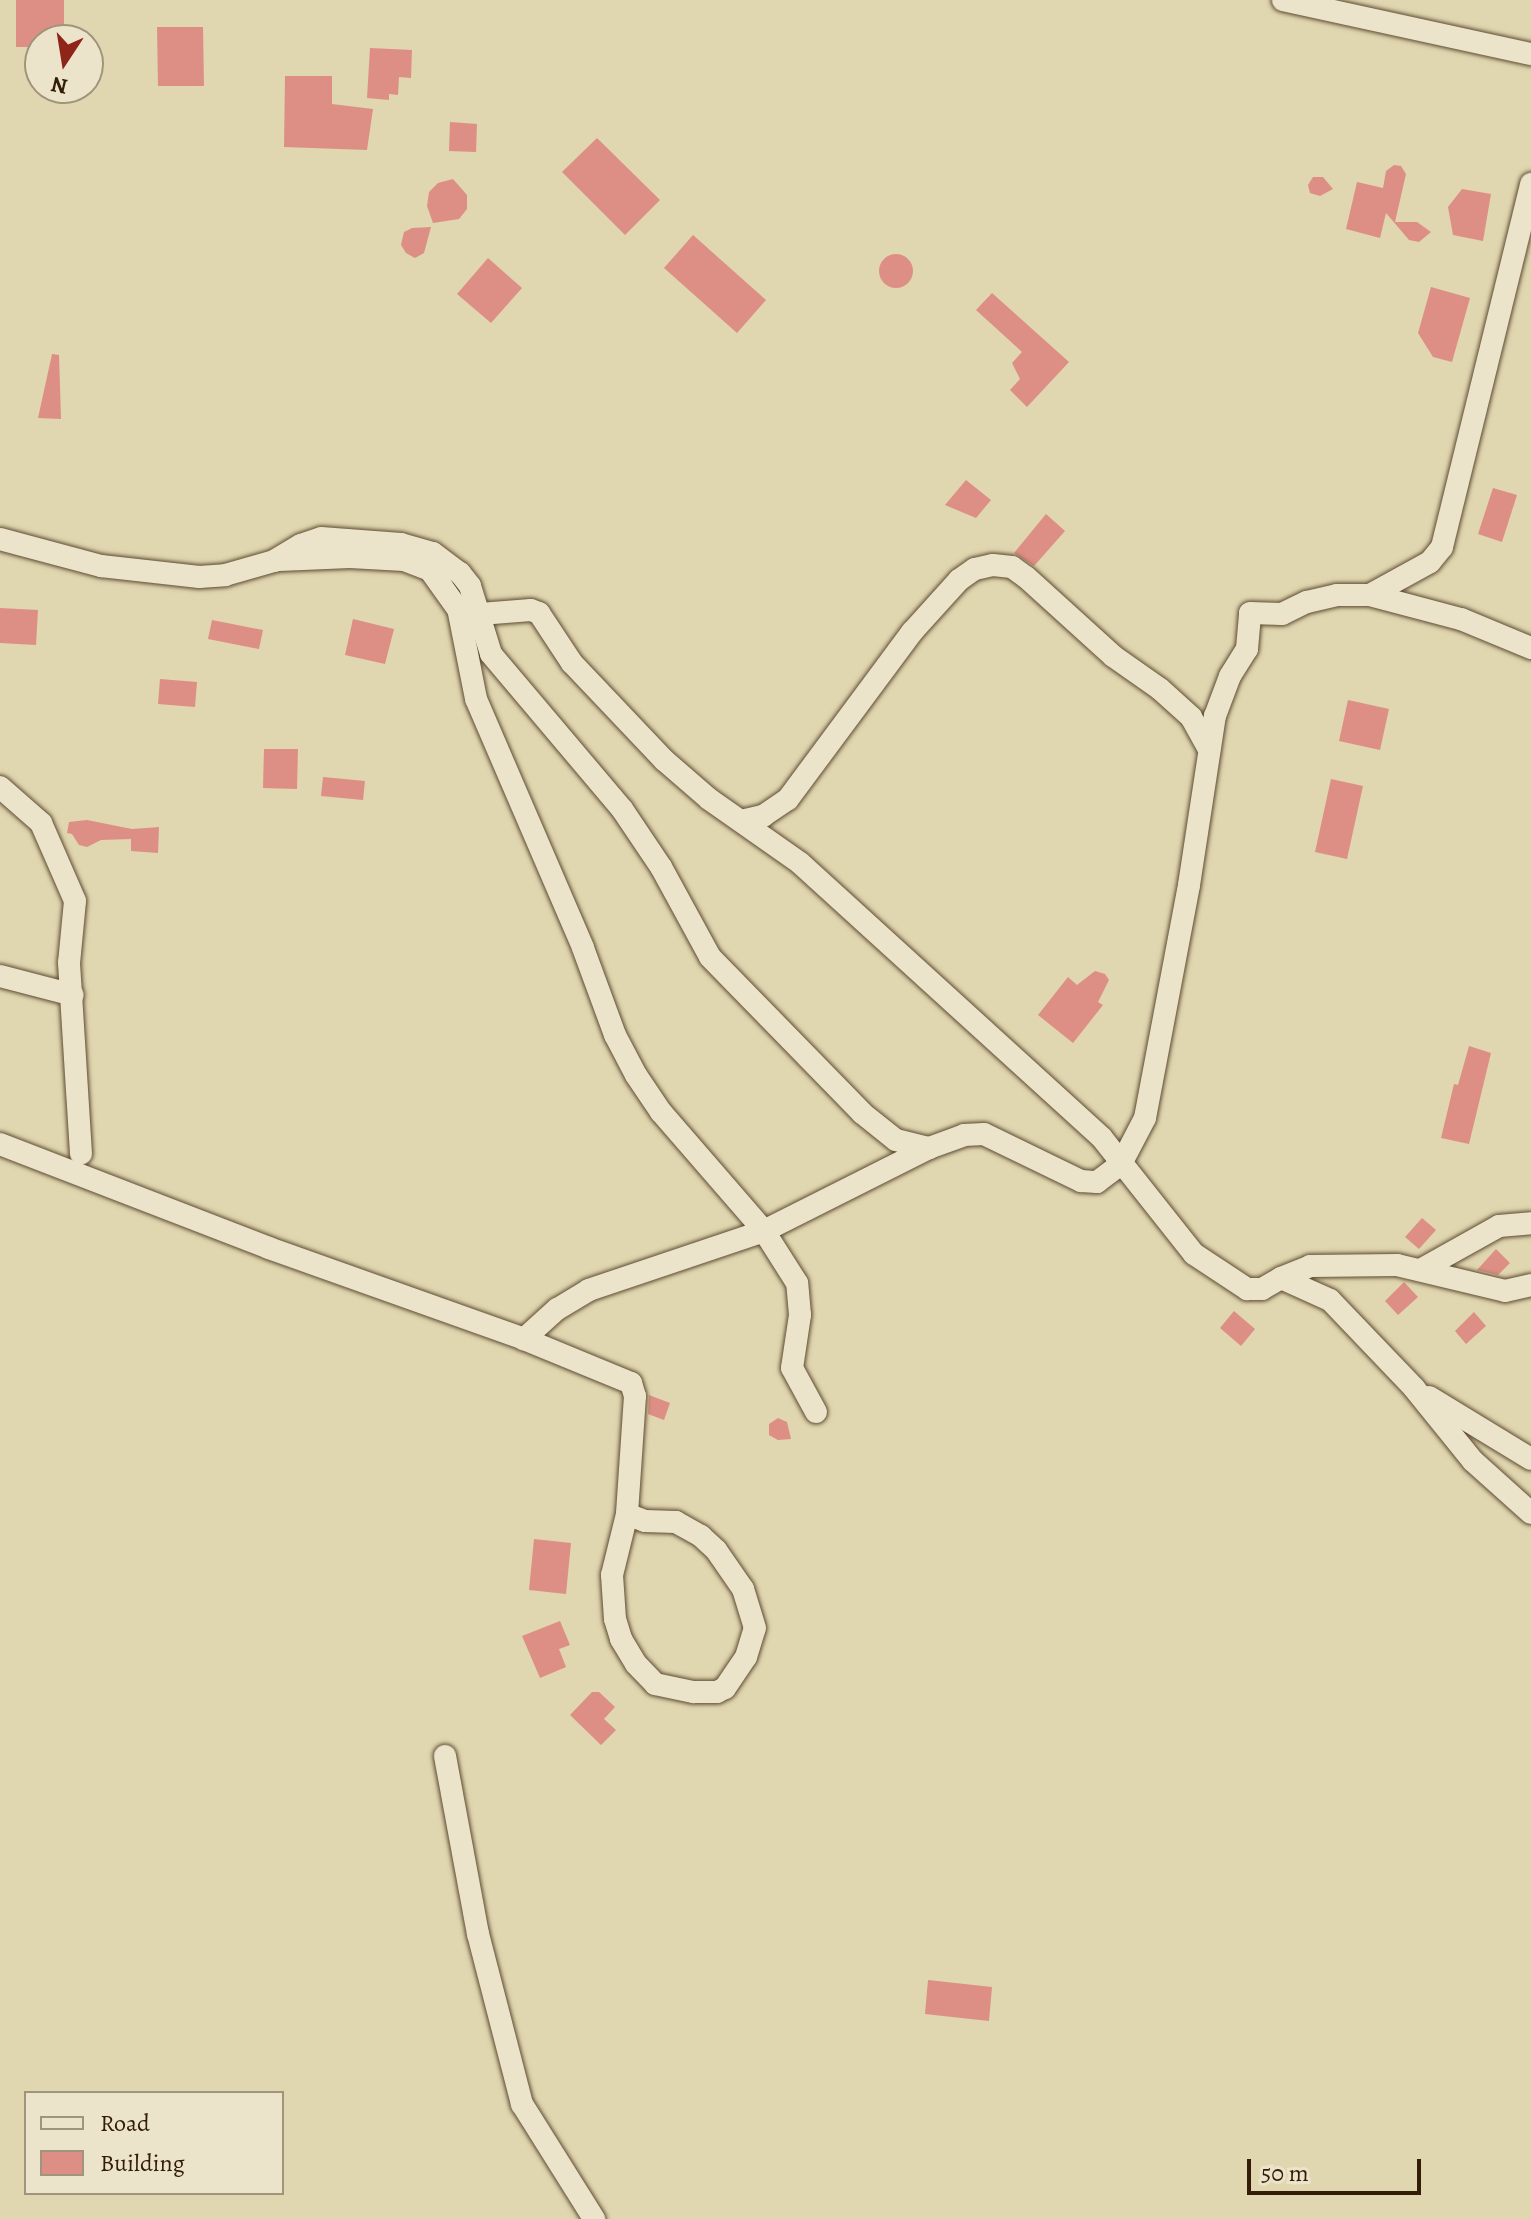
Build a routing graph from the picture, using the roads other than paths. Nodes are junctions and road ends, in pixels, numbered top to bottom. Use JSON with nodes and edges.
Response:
{"nodes":[{"id":1,"x":1283,"y":0,"type":"edge"},
{"id":2,"x":1531,"y":54,"type":"edge"},
{"id":3,"x":1531,"y":184,"type":"edge"},
{"id":4,"x":0,"y":539,"type":"edge"},
{"id":5,"x":1370,"y":595,"type":"junction"},
{"id":6,"x":469,"y":611,"type":"junction"},
{"id":7,"x":1531,"y":648,"type":"edge"},
{"id":8,"x":1209,"y":750,"type":"junction"},
{"id":9,"x":0,"y":787,"type":"edge"},
{"id":10,"x":741,"y":821,"type":"junction"},
{"id":11,"x":0,"y":976,"type":"edge"},
{"id":12,"x":73,"y":995,"type":"junction"},
{"id":13,"x":0,"y":1144,"type":"edge"},
{"id":14,"x":929,"y":1148,"type":"junction"},
{"id":15,"x":81,"y":1154,"type":"dead end"},
{"id":16,"x":1121,"y":1164,"type":"junction"},
{"id":17,"x":1100,"y":1180,"type":"junction"},
{"id":18,"x":1159,"y":1215,"type":"junction"},
{"id":19,"x":1531,"y":1223,"type":"edge"},
{"id":20,"x":764,"y":1231,"type":"junction"},
{"id":21,"x":1422,"y":1269,"type":"junction"},
{"id":22,"x":1281,"y":1278,"type":"junction"},
{"id":23,"x":1531,"y":1285,"type":"edge"},
{"id":24,"x":524,"y":1339,"type":"junction"},
{"id":25,"x":1414,"y":1388,"type":"junction"},
{"id":26,"x":816,"y":1412,"type":"dead end"},
{"id":27,"x":1531,"y":1459,"type":"edge"},
{"id":28,"x":1531,"y":1513,"type":"edge"},
{"id":29,"x":627,"y":1514,"type":"junction"},
{"id":30,"x":445,"y":1756,"type":"dead end"},
{"id":31,"x":594,"y":2219,"type":"edge"}],
"edges":[{"from":1,"to":2,"type":"street"},
{"from":3,"to":5,"type":"street"},
{"from":4,"to":6,"type":"street"},
{"from":5,"to":7,"type":"street"},
{"from":5,"to":8,"type":"street"},
{"from":6,"to":10,"type":"street"},
{"from":6,"to":14,"type":"street"},
{"from":6,"to":20,"type":"street"},
{"from":8,"to":10,"type":"street"},
{"from":8,"to":16,"type":"street"},
{"from":9,"to":12,"type":"street"},
{"from":10,"to":16,"type":"street"},
{"from":11,"to":12,"type":"street"},
{"from":12,"to":15,"type":"street"},
{"from":13,"to":24,"type":"street"},
{"from":14,"to":17,"type":"street"},
{"from":14,"to":20,"type":"street"},
{"from":16,"to":17,"type":"street"},
{"from":16,"to":18,"type":"street"},
{"from":17,"to":18,"type":"street"},
{"from":18,"to":22,"type":"street"},
{"from":19,"to":21,"type":"street"},
{"from":20,"to":24,"type":"street"},
{"from":20,"to":26,"type":"street"},
{"from":21,"to":22,"type":"street"},
{"from":21,"to":23,"type":"street"},
{"from":22,"to":25,"type":"street"},
{"from":24,"to":29,"type":"street"},
{"from":25,"to":27,"type":"street"},
{"from":25,"to":28,"type":"street"},
{"from":29,"to":29,"type":"street"},
{"from":30,"to":31,"type":"street"}]}
